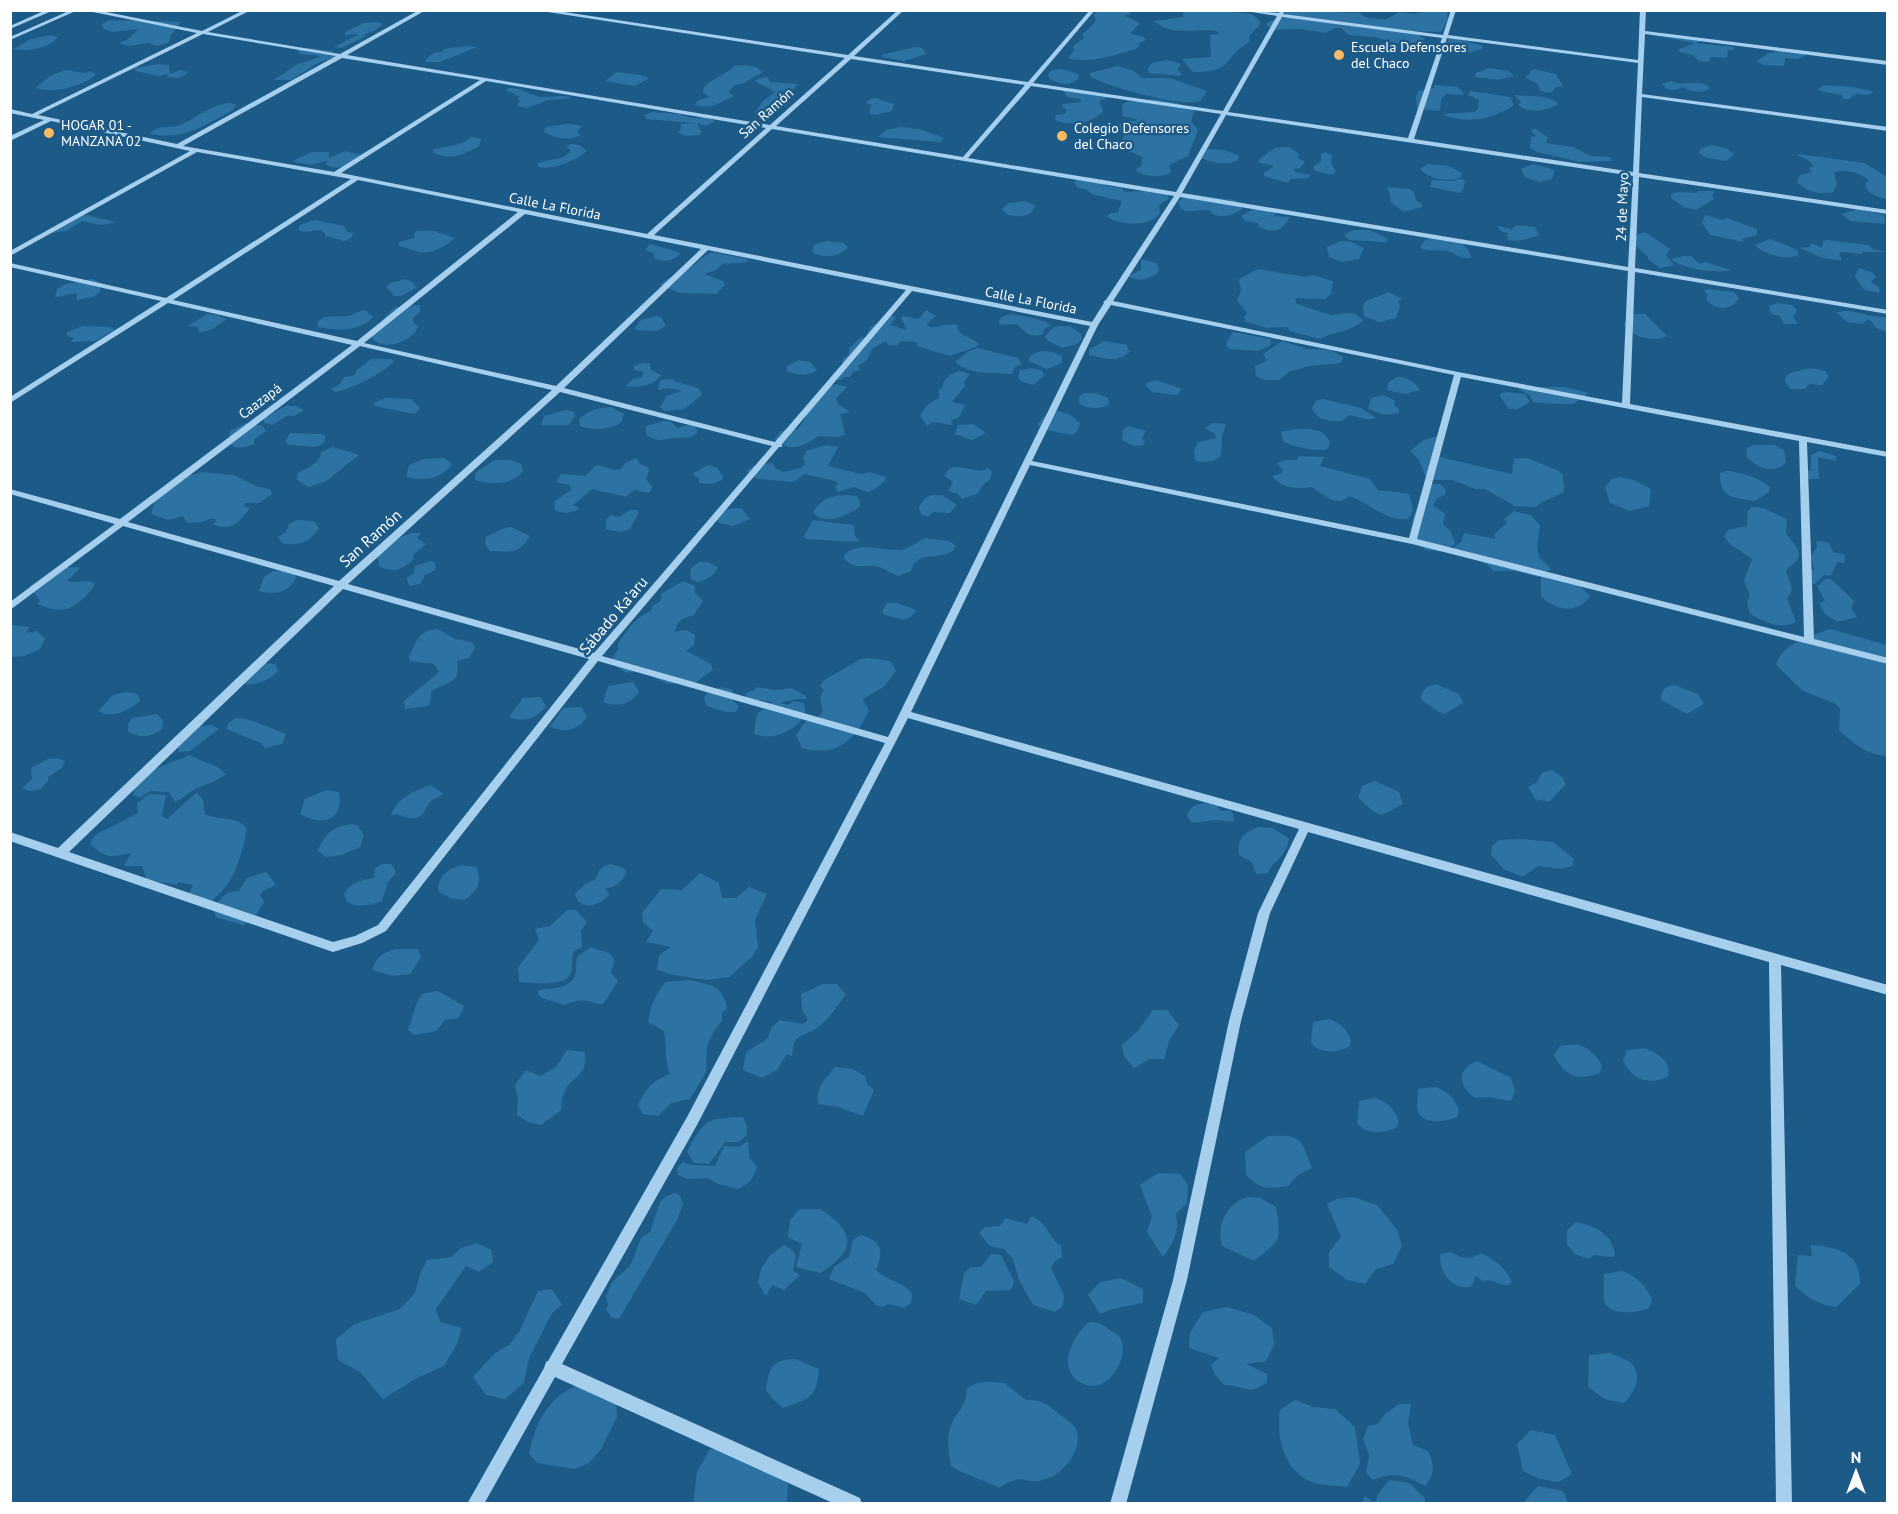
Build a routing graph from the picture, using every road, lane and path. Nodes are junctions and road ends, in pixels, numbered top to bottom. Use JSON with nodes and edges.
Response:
{"nodes":[{"id":1,"x":52,"y":10,"type":"edge"},
{"id":2,"x":76,"y":10,"type":"edge"},
{"id":3,"x":85,"y":10,"type":"edge"},
{"id":4,"x":249,"y":10,"type":"edge"},
{"id":5,"x":424,"y":10,"type":"edge"},
{"id":6,"x":537,"y":10,"type":"edge"},
{"id":7,"x":902,"y":10,"type":"edge"},
{"id":8,"x":1093,"y":10,"type":"edge"},
{"id":9,"x":1242,"y":10,"type":"edge"},
{"id":10,"x":1454,"y":10,"type":"edge"},
{"id":11,"x":1643,"y":10,"type":"edge"},
{"id":12,"x":1281,"y":13,"type":"edge"},
{"id":13,"x":10,"y":28,"type":"edge"},
{"id":14,"x":1642,"y":32,"type":"junction"},
{"id":15,"x":204,"y":33,"type":"junction"},
{"id":16,"x":1447,"y":37,"type":"junction"},
{"id":17,"x":10,"y":39,"type":"edge"},
{"id":18,"x":344,"y":56,"type":"junction"},
{"id":19,"x":849,"y":58,"type":"junction"},
{"id":20,"x":1640,"y":62,"type":"junction"},
{"id":21,"x":1887,"y":63,"type":"edge"},
{"id":22,"x":484,"y":80,"type":"junction"},
{"id":23,"x":1030,"y":84,"type":"junction"},
{"id":24,"x":1639,"y":96,"type":"junction"},
{"id":25,"x":10,"y":111,"type":"edge"},
{"id":26,"x":1224,"y":113,"type":"junction"},
{"id":27,"x":32,"y":116,"type":"junction"},
{"id":28,"x":49,"y":120,"type":"junction"},
{"id":29,"x":771,"y":126,"type":"junction"},
{"id":30,"x":1887,"y":129,"type":"edge"},
{"id":31,"x":10,"y":139,"type":"edge"},
{"id":32,"x":1411,"y":140,"type":"junction"},
{"id":33,"x":178,"y":146,"type":"junction"},
{"id":34,"x":196,"y":150,"type":"junction"},
{"id":35,"x":965,"y":158,"type":"junction"},
{"id":36,"x":335,"y":174,"type":"junction"},
{"id":37,"x":1635,"y":174,"type":"junction"},
{"id":38,"x":356,"y":179,"type":"junction"},
{"id":39,"x":1178,"y":194,"type":"junction"},
{"id":40,"x":523,"y":212,"type":"junction"},
{"id":41,"x":1887,"y":212,"type":"edge"},
{"id":42,"x":648,"y":237,"type":"junction"},
{"id":43,"x":706,"y":248,"type":"junction"},
{"id":44,"x":10,"y":254,"type":"edge"},
{"id":45,"x":10,"y":265,"type":"edge"},
{"id":46,"x":1631,"y":269,"type":"junction"},
{"id":47,"x":910,"y":289,"type":"junction"},
{"id":48,"x":165,"y":301,"type":"junction"},
{"id":49,"x":1107,"y":302,"type":"junction"},
{"id":50,"x":1887,"y":312,"type":"edge"},
{"id":51,"x":1094,"y":325,"type":"junction"},
{"id":52,"x":358,"y":344,"type":"junction"},
{"id":53,"x":1458,"y":374,"type":"junction"},
{"id":54,"x":558,"y":389,"type":"junction"},
{"id":55,"x":10,"y":401,"type":"edge"},
{"id":56,"x":1626,"y":405,"type":"junction"},
{"id":57,"x":1803,"y":439,"type":"junction"},
{"id":58,"x":779,"y":445,"type":"junction"},
{"id":59,"x":1887,"y":455,"type":"edge"},
{"id":60,"x":1026,"y":462,"type":"junction"},
{"id":61,"x":10,"y":490,"type":"edge"},
{"id":62,"x":122,"y":522,"type":"junction"},
{"id":63,"x":1412,"y":541,"type":"junction"},
{"id":64,"x":341,"y":585,"type":"junction"},
{"id":65,"x":10,"y":607,"type":"edge"},
{"id":66,"x":1809,"y":640,"type":"junction"},
{"id":67,"x":596,"y":657,"type":"junction"},
{"id":68,"x":1887,"y":661,"type":"edge"},
{"id":69,"x":905,"y":714,"type":"junction"},
{"id":70,"x":890,"y":741,"type":"junction"},
{"id":71,"x":1305,"y":827,"type":"junction"},
{"id":72,"x":10,"y":836,"type":"edge"},
{"id":73,"x":59,"y":854,"type":"junction"},
{"id":74,"x":1775,"y":957,"type":"junction"},
{"id":75,"x":1887,"y":990,"type":"edge"},
{"id":76,"x":551,"y":1367,"type":"junction"},
{"id":77,"x":475,"y":1503,"type":"edge"},
{"id":78,"x":854,"y":1503,"type":"edge"},
{"id":79,"x":1118,"y":1503,"type":"edge"},
{"id":80,"x":1784,"y":1503,"type":"edge"}],
"edges":[{"from":1,"to":13,"type":"street"},
{"from":2,"to":17,"type":"street"},
{"from":3,"to":15,"type":"street"},
{"from":4,"to":15,"type":"street"},
{"from":5,"to":18,"type":"street"},
{"from":6,"to":19,"type":"street"},
{"from":7,"to":19,"type":"street","name":"San Ramón"},
{"from":8,"to":23,"type":"street"},
{"from":9,"to":12,"type":"street"},
{"from":10,"to":16,"type":"street"},
{"from":11,"to":14,"type":"street","name":"24 de Mayo"},
{"from":12,"to":16,"type":"street"},
{"from":12,"to":26,"type":"street"},
{"from":14,"to":20,"type":"street","name":"24 de Mayo"},
{"from":14,"to":21,"type":"street"},
{"from":15,"to":18,"type":"street"},
{"from":15,"to":27,"type":"street"},
{"from":16,"to":20,"type":"street"},
{"from":16,"to":32,"type":"street"},
{"from":18,"to":22,"type":"street"},
{"from":18,"to":33,"type":"street"},
{"from":19,"to":23,"type":"street"},
{"from":19,"to":29,"type":"street","name":"San Ramón"},
{"from":20,"to":24,"type":"street","name":"24 de Mayo"},
{"from":22,"to":29,"type":"street"},
{"from":22,"to":36,"type":"street"},
{"from":23,"to":26,"type":"street"},
{"from":23,"to":35,"type":"street"},
{"from":24,"to":30,"type":"street"},
{"from":24,"to":37,"type":"street","name":"24 de Mayo"},
{"from":25,"to":27,"type":"street","name":"Calle La Florida"},
{"from":26,"to":32,"type":"street"},
{"from":26,"to":39,"type":"street"},
{"from":27,"to":28,"type":"street","name":"Calle La Florida"},
{"from":28,"to":31,"type":"street"},
{"from":28,"to":33,"type":"street","name":"Calle La Florida"},
{"from":29,"to":35,"type":"street"},
{"from":29,"to":42,"type":"street","name":"San Ramón"},
{"from":32,"to":37,"type":"street"},
{"from":33,"to":34,"type":"street","name":"Calle La Florida"},
{"from":34,"to":36,"type":"street","name":"Calle La Florida"},
{"from":34,"to":44,"type":"street"},
{"from":35,"to":39,"type":"street"},
{"from":36,"to":38,"type":"street","name":"Calle La Florida"},
{"from":37,"to":41,"type":"street"},
{"from":37,"to":46,"type":"street","name":"24 de Mayo"},
{"from":38,"to":40,"type":"street","name":"Calle La Florida"},
{"from":38,"to":48,"type":"street"},
{"from":39,"to":46,"type":"street"},
{"from":39,"to":49,"type":"street"},
{"from":40,"to":42,"type":"street","name":"Calle La Florida"},
{"from":40,"to":52,"type":"street","name":"Caazapá"},
{"from":42,"to":43,"type":"street","name":"Calle La Florida"},
{"from":43,"to":47,"type":"street","name":"Calle La Florida"},
{"from":43,"to":54,"type":"street","name":"San Ramón"},
{"from":45,"to":48,"type":"street"},
{"from":46,"to":50,"type":"street"},
{"from":46,"to":56,"type":"street","name":"24 de Mayo"},
{"from":47,"to":51,"type":"street","name":"Calle La Florida"},
{"from":47,"to":58,"type":"street","name":"Sábado Ka'aru"},
{"from":48,"to":52,"type":"street"},
{"from":48,"to":55,"type":"street"},
{"from":49,"to":51,"type":"street"},
{"from":49,"to":53,"type":"street"},
{"from":51,"to":60,"type":"street"},
{"from":52,"to":54,"type":"street"},
{"from":52,"to":62,"type":"street","name":"Caazapá"},
{"from":53,"to":56,"type":"street"},
{"from":53,"to":63,"type":"street"},
{"from":54,"to":58,"type":"street"},
{"from":54,"to":64,"type":"street","name":"San Ramón"},
{"from":56,"to":57,"type":"street"},
{"from":57,"to":59,"type":"street"},
{"from":57,"to":66,"type":"street"},
{"from":58,"to":67,"type":"street","name":"Sábado Ka'aru"},
{"from":60,"to":63,"type":"street"},
{"from":60,"to":69,"type":"street"},
{"from":61,"to":62,"type":"street"},
{"from":62,"to":64,"type":"street"},
{"from":62,"to":65,"type":"street","name":"Caazapá"},
{"from":63,"to":66,"type":"street"},
{"from":64,"to":67,"type":"street"},
{"from":64,"to":73,"type":"street","name":"San Ramón"},
{"from":66,"to":68,"type":"street"},
{"from":67,"to":70,"type":"street"},
{"from":67,"to":73,"type":"street","name":"Sábado Ka'aru"},
{"from":69,"to":70,"type":"street"},
{"from":69,"to":71,"type":"street"},
{"from":70,"to":76,"type":"street"},
{"from":71,"to":74,"type":"street"},
{"from":71,"to":79,"type":"street"},
{"from":72,"to":73,"type":"street"},
{"from":74,"to":75,"type":"street"},
{"from":74,"to":80,"type":"street"},
{"from":76,"to":77,"type":"street"},
{"from":76,"to":78,"type":"street"}]}
